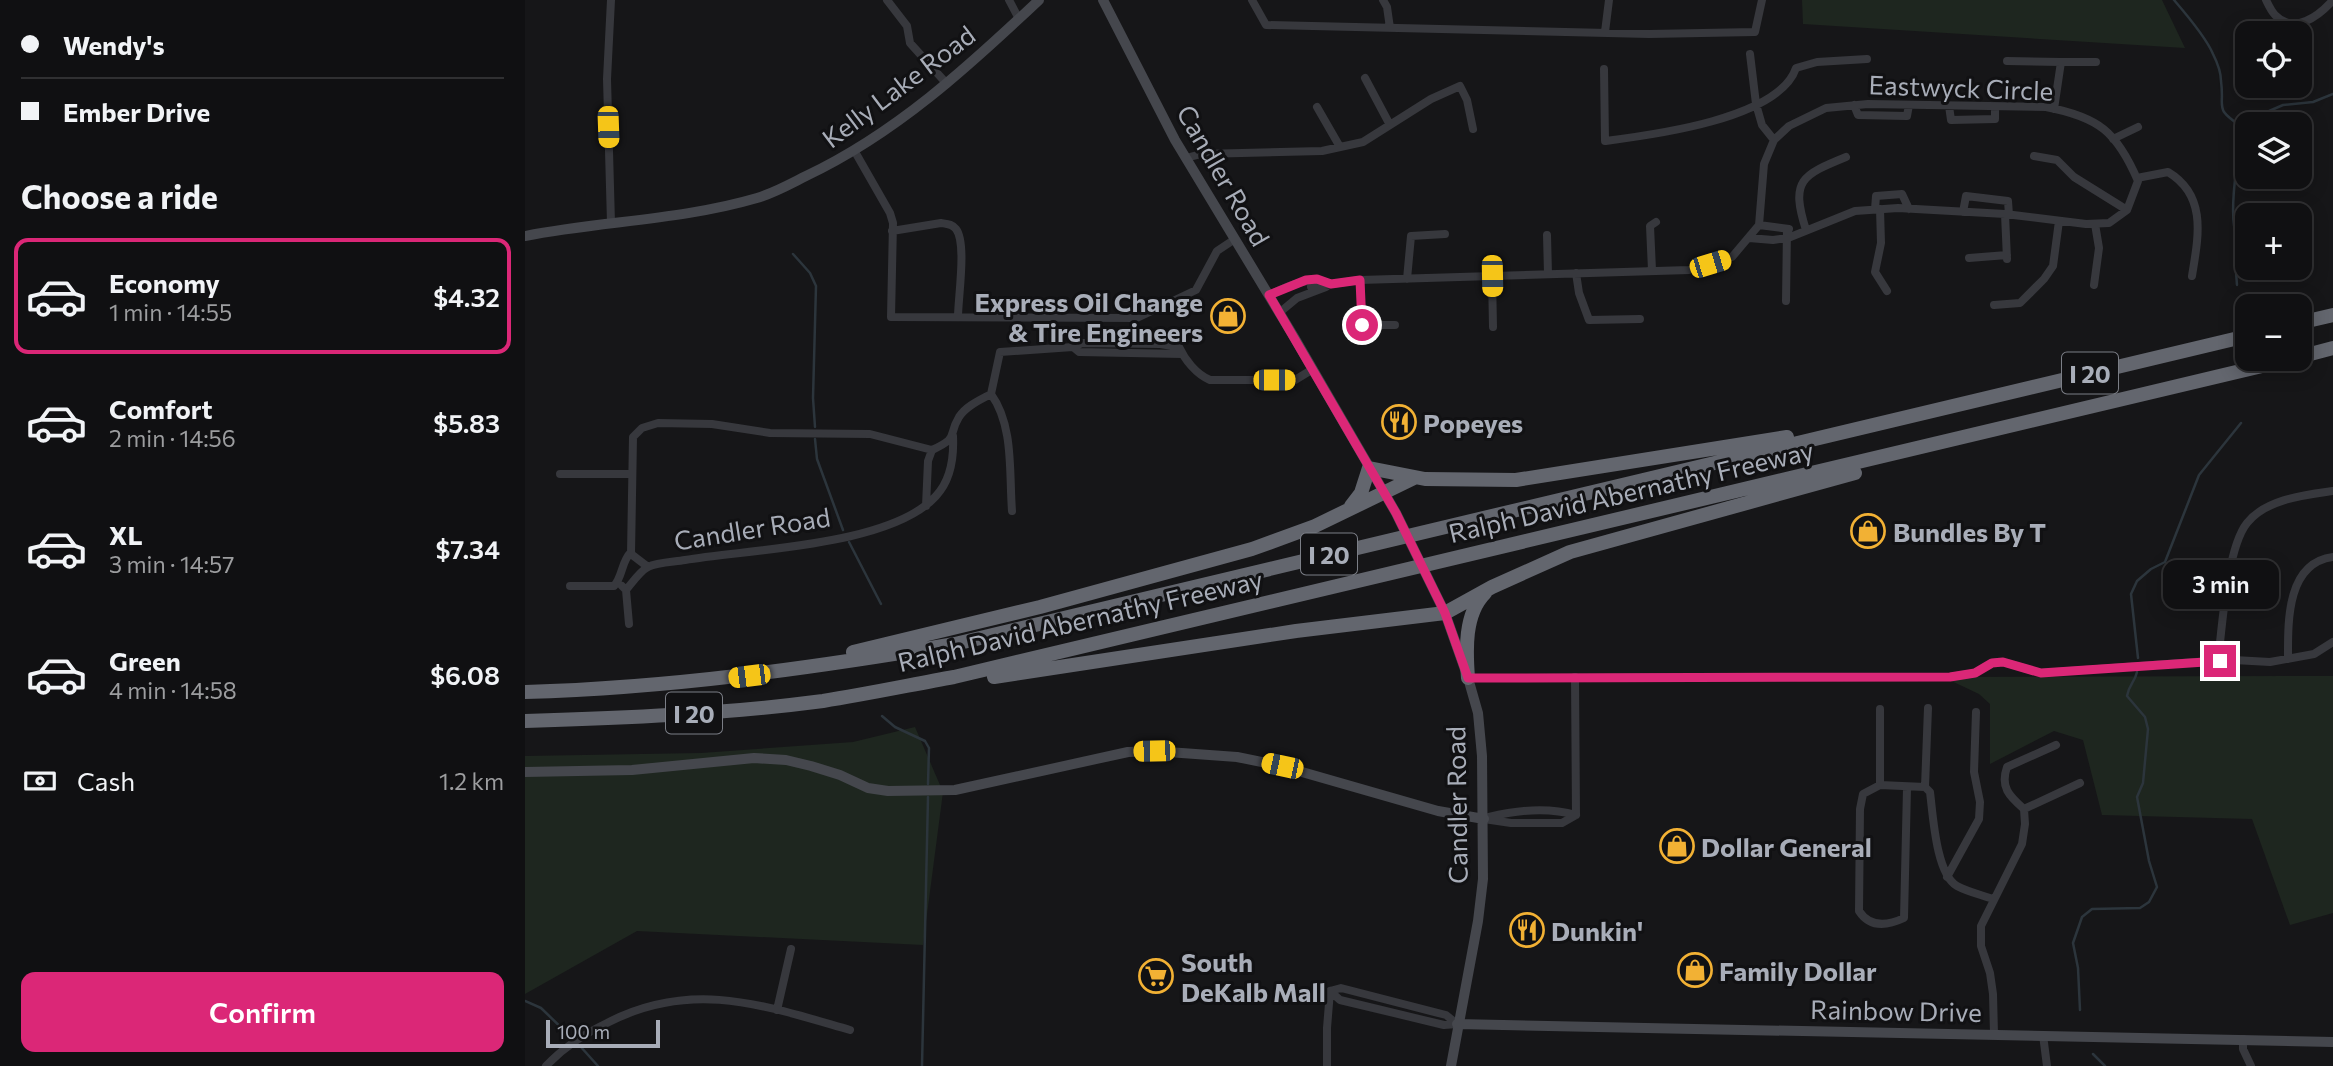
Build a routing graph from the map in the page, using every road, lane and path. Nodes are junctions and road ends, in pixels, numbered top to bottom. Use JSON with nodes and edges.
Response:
{"nodes":[{"id":1,"x":611,"y":0,"type":"edge"},
{"id":2,"x":887,"y":0,"type":"edge"},
{"id":3,"x":1009,"y":0,"type":"edge"},
{"id":4,"x":1039,"y":0,"type":"edge"},
{"id":5,"x":1103,"y":0,"type":"edge"},
{"id":6,"x":1252,"y":0,"type":"edge"},
{"id":7,"x":1383,"y":0,"type":"edge"},
{"id":8,"x":1609,"y":0,"type":"edge"},
{"id":9,"x":1762,"y":0,"type":"edge"},
{"id":10,"x":2266,"y":0,"type":"edge"},
{"id":11,"x":2333,"y":0,"type":"edge"},
{"id":12,"x":1019,"y":19,"type":"junction"},
{"id":13,"x":1390,"y":28,"type":"junction"},
{"id":14,"x":1605,"y":32,"type":"junction"},
{"id":15,"x":1749,"y":54,"type":"dead end"},
{"id":16,"x":1867,"y":59,"type":"dead end"},
{"id":17,"x":2007,"y":61,"type":"dead end"},
{"id":18,"x":2061,"y":62,"type":"junction"},
{"id":19,"x":2096,"y":62,"type":"dead end"},
{"id":20,"x":1604,"y":69,"type":"dead end"},
{"id":21,"x":1366,"y":78,"type":"dead end"},
{"id":22,"x":947,"y":84,"type":"junction"},
{"id":23,"x":1755,"y":104,"type":"junction"},
{"id":24,"x":1949,"y":106,"type":"junction"},
{"id":25,"x":1317,"y":107,"type":"dead end"},
{"id":26,"x":1995,"y":107,"type":"junction"},
{"id":27,"x":2054,"y":109,"type":"junction"},
{"id":28,"x":1390,"y":124,"type":"junction"},
{"id":29,"x":2138,"y":127,"type":"dead end"},
{"id":30,"x":1473,"y":129,"type":"dead end"},
{"id":31,"x":2113,"y":139,"type":"junction"},
{"id":32,"x":1775,"y":140,"type":"junction"},
{"id":33,"x":1340,"y":147,"type":"junction"},
{"id":34,"x":854,"y":150,"type":"junction"},
{"id":35,"x":2034,"y":156,"type":"dead end"},
{"id":36,"x":1846,"y":157,"type":"dead end"},
{"id":37,"x":1186,"y":158,"type":"junction"},
{"id":38,"x":2137,"y":178,"type":"junction"},
{"id":39,"x":1878,"y":209,"type":"junction"},
{"id":40,"x":1909,"y":209,"type":"junction"},
{"id":41,"x":2127,"y":210,"type":"junction"},
{"id":42,"x":1963,"y":212,"type":"junction"},
{"id":43,"x":2007,"y":215,"type":"junction"},
{"id":44,"x":2059,"y":221,"type":"junction"},
{"id":45,"x":1656,"y":222,"type":"dead end"},
{"id":46,"x":611,"y":223,"type":"junction"},
{"id":47,"x":2095,"y":224,"type":"junction"},
{"id":48,"x":1759,"y":225,"type":"junction"},
{"id":49,"x":1787,"y":229,"type":"junction"},
{"id":50,"x":1806,"y":230,"type":"junction"},
{"id":51,"x":893,"y":231,"type":"junction"},
{"id":52,"x":1445,"y":234,"type":"dead end"},
{"id":53,"x":1547,"y":235,"type":"dead end"},
{"id":54,"x":525,"y":236,"type":"edge"},
{"id":55,"x":1749,"y":238,"type":"junction"},
{"id":56,"x":1235,"y":239,"type":"junction"},
{"id":57,"x":1788,"y":239,"type":"junction"},
{"id":58,"x":1969,"y":258,"type":"dead end"},
{"id":59,"x":1653,"y":270,"type":"junction"},
{"id":60,"x":1576,"y":273,"type":"junction"},
{"id":61,"x":1548,"y":274,"type":"junction"},
{"id":62,"x":1492,"y":276,"type":"junction"},
{"id":63,"x":2192,"y":276,"type":"dead end"},
{"id":64,"x":1407,"y":279,"type":"junction"},
{"id":65,"x":1360,"y":280,"type":"junction"},
{"id":66,"x":1331,"y":284,"type":"junction"},
{"id":67,"x":2094,"y":285,"type":"dead end"},
{"id":68,"x":1309,"y":287,"type":"junction"},
{"id":69,"x":1887,"y":290,"type":"dead end"},
{"id":70,"x":1269,"y":295,"type":"junction"},
{"id":71,"x":1786,"y":301,"type":"dead end"},
{"id":72,"x":1994,"y":304,"type":"dead end"},
{"id":73,"x":1279,"y":313,"type":"junction"},
{"id":74,"x":2333,"y":316,"type":"edge"},
{"id":75,"x":958,"y":317,"type":"junction"},
{"id":76,"x":1640,"y":319,"type":"dead end"},
{"id":77,"x":2312,"y":320,"type":"edge"},
{"id":78,"x":1395,"y":325,"type":"dead end"},
{"id":79,"x":1493,"y":327,"type":"dead end"},
{"id":80,"x":2235,"y":339,"type":"edge"},
{"id":81,"x":2333,"y":348,"type":"edge"},
{"id":82,"x":2312,"y":354,"type":"edge"},
{"id":83,"x":1313,"y":369,"type":"junction"},
{"id":84,"x":2242,"y":371,"type":"edge"},
{"id":85,"x":991,"y":394,"type":"junction"},
{"id":86,"x":1933,"y":410,"type":"junction"},
{"id":87,"x":2066,"y":414,"type":"junction"},
{"id":88,"x":953,"y":436,"type":"junction"},
{"id":89,"x":932,"y":450,"type":"junction"},
{"id":90,"x":1369,"y":468,"type":"junction"},
{"id":91,"x":560,"y":474,"type":"dead end"},
{"id":92,"x":632,"y":474,"type":"junction"},
{"id":93,"x":1414,"y":478,"type":"junction"},
{"id":94,"x":2333,"y":491,"type":"edge"},
{"id":95,"x":1383,"y":492,"type":"junction"},
{"id":96,"x":926,"y":506,"type":"junction"},
{"id":97,"x":1349,"y":509,"type":"junction"},
{"id":98,"x":1012,"y":511,"type":"dead end"},
{"id":99,"x":631,"y":552,"type":"junction"},
{"id":100,"x":2333,"y":557,"type":"edge"},
{"id":101,"x":648,"y":567,"type":"junction"},
{"id":102,"x":618,"y":581,"type":"junction"},
{"id":103,"x":570,"y":586,"type":"dead end"},
{"id":104,"x":1492,"y":587,"type":"junction"},
{"id":105,"x":626,"y":590,"type":"junction"},
{"id":106,"x":1445,"y":613,"type":"junction"},
{"id":107,"x":629,"y":624,"type":"dead end"},
{"id":108,"x":2333,"y":642,"type":"edge"},
{"id":109,"x":2288,"y":659,"type":"junction"},
{"id":110,"x":2218,"y":661,"type":"junction"},
{"id":111,"x":1575,"y":677,"type":"junction"},
{"id":112,"x":1468,"y":678,"type":"junction"},
{"id":113,"x":721,"y":679,"type":"junction"},
{"id":114,"x":525,"y":692,"type":"edge"},
{"id":115,"x":861,"y":694,"type":"junction"},
{"id":116,"x":1928,"y":708,"type":"dead end"},
{"id":117,"x":1880,"y":709,"type":"dead end"},
{"id":118,"x":1976,"y":712,"type":"dead end"},
{"id":119,"x":525,"y":720,"type":"edge"},
{"id":120,"x":2056,"y":745,"type":"dead end"},
{"id":121,"x":525,"y":772,"type":"edge"},
{"id":122,"x":2080,"y":783,"type":"dead end"},
{"id":123,"x":1880,"y":785,"type":"junction"},
{"id":124,"x":1925,"y":787,"type":"junction"},
{"id":125,"x":1907,"y":788,"type":"junction"},
{"id":126,"x":2024,"y":809,"type":"junction"},
{"id":127,"x":1484,"y":819,"type":"junction"},
{"id":128,"x":1947,"y":877,"type":"junction"},
{"id":129,"x":1993,"y":899,"type":"junction"},
{"id":130,"x":791,"y":949,"type":"dead end"},
{"id":131,"x":777,"y":1010,"type":"junction"},
{"id":132,"x":1457,"y":1024,"type":"junction"},
{"id":133,"x":850,"y":1030,"type":"dead end"},
{"id":134,"x":1994,"y":1034,"type":"junction"},
{"id":135,"x":2043,"y":1035,"type":"junction"},
{"id":136,"x":2243,"y":1039,"type":"junction"},
{"id":137,"x":2333,"y":1042,"type":"edge"},
{"id":138,"x":546,"y":1066,"type":"edge"},
{"id":139,"x":1327,"y":1066,"type":"edge"},
{"id":140,"x":1451,"y":1066,"type":"edge"},
{"id":141,"x":2046,"y":1066,"type":"edge"},
{"id":142,"x":2251,"y":1066,"type":"edge"}],
"edges":[{"from":1,"to":46,"type":"street"},
{"from":2,"to":22,"type":"street"},
{"from":3,"to":12,"type":"street"},
{"from":4,"to":12,"type":"street","name":"Kelly Lake Road"},
{"from":5,"to":37,"type":"street","name":"Candler Road"},
{"from":6,"to":13,"type":"street"},
{"from":7,"to":13,"type":"street"},
{"from":8,"to":14,"type":"street"},
{"from":9,"to":14,"type":"street"},
{"from":10,"to":11,"type":"street"},
{"from":12,"to":22,"type":"street","name":"Kelly Lake Road"},
{"from":13,"to":14,"type":"street"},
{"from":15,"to":23,"type":"street"},
{"from":16,"to":23,"type":"street"},
{"from":17,"to":18,"type":"street"},
{"from":18,"to":19,"type":"street"},
{"from":18,"to":27,"type":"street"},
{"from":20,"to":23,"type":"street"},
{"from":21,"to":28,"type":"street"},
{"from":22,"to":34,"type":"street","name":"Kelly Lake Road"},
{"from":23,"to":32,"type":"street"},
{"from":24,"to":26,"type":"street","name":"Eastwyck Circle"},
{"from":24,"to":26,"type":"street"},
{"from":24,"to":32,"type":"street","name":"Eastwyck Circle"},
{"from":25,"to":33,"type":"street"},
{"from":26,"to":27,"type":"street","name":"Eastwyck Circle"},
{"from":27,"to":31,"type":"street","name":"Eastwyck Circle"},
{"from":28,"to":30,"type":"street"},
{"from":28,"to":33,"type":"street"},
{"from":29,"to":31,"type":"street"},
{"from":31,"to":38,"type":"street","name":"Eastwyck Circle"},
{"from":32,"to":48,"type":"street"},
{"from":33,"to":37,"type":"street"},
{"from":34,"to":46,"type":"street","name":"Kelly Lake Road"},
{"from":34,"to":51,"type":"street"},
{"from":35,"to":41,"type":"street"},
{"from":36,"to":50,"type":"street"},
{"from":37,"to":56,"type":"street","name":"Candler Road"},
{"from":38,"to":41,"type":"street"},
{"from":38,"to":63,"type":"street"},
{"from":39,"to":40,"type":"street"},
{"from":39,"to":40,"type":"street"},
{"from":39,"to":50,"type":"street"},
{"from":39,"to":69,"type":"street"},
{"from":40,"to":42,"type":"street"},
{"from":41,"to":47,"type":"street"},
{"from":42,"to":43,"type":"street"},
{"from":42,"to":43,"type":"street"},
{"from":43,"to":44,"type":"street"},
{"from":43,"to":58,"type":"street"},
{"from":44,"to":47,"type":"street"},
{"from":44,"to":72,"type":"street"},
{"from":45,"to":59,"type":"street"},
{"from":46,"to":54,"type":"street","name":"Kelly Lake Road"},
{"from":47,"to":67,"type":"street"},
{"from":48,"to":49,"type":"street"},
{"from":48,"to":55,"type":"street"},
{"from":49,"to":50,"type":"street"},
{"from":49,"to":57,"type":"street"},
{"from":50,"to":57,"type":"street"},
{"from":51,"to":75,"type":"street"},
{"from":51,"to":75,"type":"street"},
{"from":52,"to":64,"type":"street"},
{"from":53,"to":61,"type":"street"},
{"from":55,"to":57,"type":"street"},
{"from":55,"to":59,"type":"street"},
{"from":56,"to":70,"type":"street","name":"Candler Road"},
{"from":56,"to":75,"type":"street"},
{"from":57,"to":71,"type":"street"},
{"from":59,"to":60,"type":"street"},
{"from":60,"to":61,"type":"street"},
{"from":60,"to":76,"type":"street"},
{"from":61,"to":62,"type":"street"},
{"from":62,"to":64,"type":"street"},
{"from":62,"to":79,"type":"street"},
{"from":64,"to":65,"type":"street"},
{"from":65,"to":66,"type":"street"},
{"from":65,"to":78,"type":"street"},
{"from":66,"to":68,"type":"street"},
{"from":66,"to":68,"type":"street"},
{"from":68,"to":70,"type":"street"},
{"from":68,"to":73,"type":"street"},
{"from":70,"to":73,"type":"street","name":"Candler Road"},
{"from":73,"to":83,"type":"street","name":"Candler Road"},
{"from":74,"to":77,"type":"highway"},
{"from":80,"to":86,"type":"highway","name":"Ralph David Abernathy Freeway","number":"I 20"},
{"from":81,"to":82,"type":"highway"},
{"from":83,"to":85,"type":"street"},
{"from":83,"to":90,"type":"street","name":"Candler Road"},
{"from":84,"to":87,"type":"highway","name":"Ralph David Abernathy Freeway","number":"I 20"},
{"from":85,"to":88,"type":"street"},
{"from":85,"to":98,"type":"street"},
{"from":86,"to":93,"type":"highway"},
{"from":86,"to":113,"type":"highway","name":"Ralph David Abernathy Freeway","number":"I 20"},
{"from":87,"to":104,"type":"highway"},
{"from":87,"to":115,"type":"highway","name":"Ralph David Abernathy Freeway","number":"I 20"},
{"from":88,"to":89,"type":"street"},
{"from":88,"to":96,"type":"street"},
{"from":89,"to":92,"type":"street"},
{"from":89,"to":96,"type":"street"},
{"from":90,"to":93,"type":"highway"},
{"from":90,"to":95,"type":"street","name":"Candler Road"},
{"from":90,"to":97,"type":"highway"},
{"from":91,"to":92,"type":"street"},
{"from":92,"to":99,"type":"street"},
{"from":93,"to":95,"type":"highway"},
{"from":94,"to":110,"type":"street"},
{"from":95,"to":97,"type":"highway"},
{"from":95,"to":106,"type":"street","name":"Candler Road"},
{"from":96,"to":101,"type":"street","name":"Candler Road"},
{"from":97,"to":113,"type":"highway"},
{"from":99,"to":101,"type":"street","name":"Candler Road"},
{"from":99,"to":102,"type":"street"},
{"from":100,"to":109,"type":"street"},
{"from":101,"to":105,"type":"street","name":"Candler Road"},
{"from":102,"to":103,"type":"street"},
{"from":102,"to":105,"type":"street"},
{"from":104,"to":106,"type":"highway"},
{"from":104,"to":112,"type":"highway"},
{"from":105,"to":107,"type":"street"},
{"from":106,"to":112,"type":"street","name":"Candler Road"},
{"from":106,"to":115,"type":"highway"},
{"from":108,"to":109,"type":"street"},
{"from":109,"to":110,"type":"street"},
{"from":110,"to":111,"type":"street"},
{"from":111,"to":112,"type":"street"},
{"from":111,"to":127,"type":"street"},
{"from":112,"to":127,"type":"street","name":"Candler Road"},
{"from":113,"to":114,"type":"highway","name":"Ralph David Abernathy Freeway","number":"I 20"},
{"from":115,"to":119,"type":"highway","name":"Ralph David Abernathy Freeway","number":"I 20"},
{"from":116,"to":124,"type":"street"},
{"from":117,"to":123,"type":"street"},
{"from":118,"to":128,"type":"street"},
{"from":120,"to":126,"type":"street"},
{"from":121,"to":127,"type":"street"},
{"from":122,"to":126,"type":"street"},
{"from":123,"to":125,"type":"street"},
{"from":123,"to":125,"type":"street"},
{"from":124,"to":125,"type":"street"},
{"from":124,"to":128,"type":"street"},
{"from":126,"to":129,"type":"street"},
{"from":127,"to":132,"type":"street","name":"Candler Road"},
{"from":128,"to":129,"type":"street"},
{"from":129,"to":134,"type":"street"},
{"from":130,"to":131,"type":"street"},
{"from":131,"to":133,"type":"street"},
{"from":131,"to":138,"type":"street"},
{"from":132,"to":134,"type":"street","name":"Rainbow Drive"},
{"from":132,"to":139,"type":"street"},
{"from":132,"to":140,"type":"street","name":"Candler Road"},
{"from":134,"to":135,"type":"street","name":"Rainbow Drive"},
{"from":135,"to":136,"type":"street","name":"Rainbow Drive"},
{"from":135,"to":141,"type":"street"},
{"from":136,"to":137,"type":"street","name":"Rainbow Drive"},
{"from":136,"to":142,"type":"street"}]}
